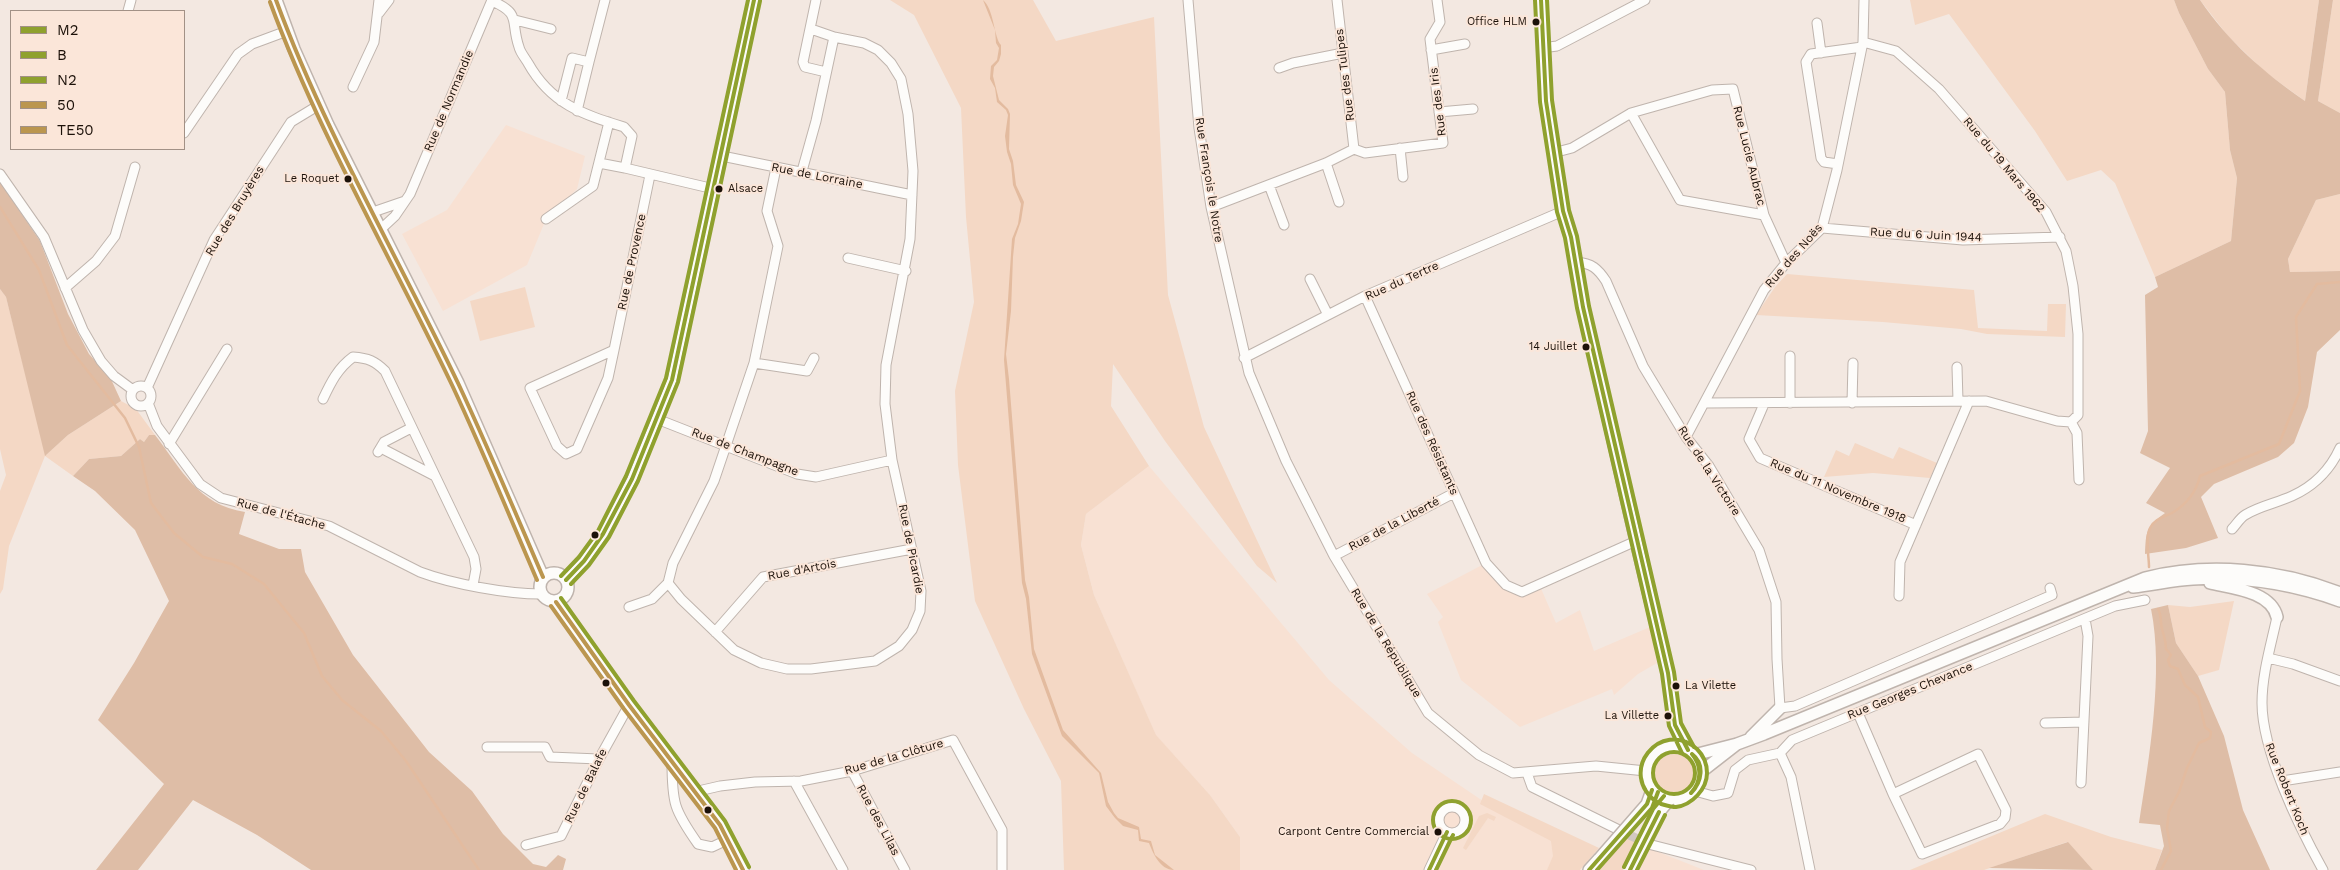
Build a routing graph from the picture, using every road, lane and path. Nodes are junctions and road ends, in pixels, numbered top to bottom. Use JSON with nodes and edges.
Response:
{"nodes":[{"id":1,"x":276,"y":0,"type":"edge"},
{"id":2,"x":379,"y":0,"type":"edge"},
{"id":3,"x":389,"y":0,"type":"edge"},
{"id":4,"x":492,"y":0,"type":"edge"},
{"id":5,"x":605,"y":0,"type":"edge"},
{"id":6,"x":754,"y":0,"type":"edge"},
{"id":7,"x":816,"y":0,"type":"edge"},
{"id":8,"x":1188,"y":0,"type":"edge"},
{"id":9,"x":1336,"y":0,"type":"edge"},
{"id":10,"x":1437,"y":0,"type":"edge"},
{"id":11,"x":1540,"y":0,"type":"edge"},
{"id":12,"x":1645,"y":0,"type":"edge"},
{"id":13,"x":1864,"y":0,"type":"edge"},
{"id":14,"x":379,"y":12,"type":"junction"},
{"id":15,"x":515,"y":20,"type":"junction"},
{"id":16,"x":1817,"y":23,"type":"dead end"},
{"id":17,"x":551,"y":29,"type":"dead end"},
{"id":18,"x":811,"y":29,"type":"junction"},
{"id":19,"x":287,"y":31,"type":"junction"},
{"id":20,"x":834,"y":37,"type":"junction"},
{"id":21,"x":1465,"y":44,"type":"dead end"},
{"id":22,"x":1862,"y":44,"type":"junction"},
{"id":23,"x":1542,"y":48,"type":"junction"},
{"id":24,"x":1432,"y":50,"type":"junction"},
{"id":25,"x":1343,"y":53,"type":"junction"},
{"id":26,"x":1821,"y":53,"type":"junction"},
{"id":27,"x":589,"y":62,"type":"junction"},
{"id":28,"x":1279,"y":68,"type":"dead end"},
{"id":29,"x":826,"y":72,"type":"junction"},
{"id":30,"x":353,"y":86,"type":"dead end"},
{"id":31,"x":561,"y":101,"type":"junction"},
{"id":32,"x":320,"y":105,"type":"junction"},
{"id":33,"x":1473,"y":109,"type":"dead end"},
{"id":34,"x":576,"y":111,"type":"junction"},
{"id":35,"x":1439,"y":112,"type":"junction"},
{"id":36,"x":1631,"y":113,"type":"junction"},
{"id":37,"x":609,"y":122,"type":"junction"},
{"id":38,"x":185,"y":132,"type":"edge"},
{"id":39,"x":1400,"y":148,"type":"junction"},
{"id":40,"x":1354,"y":149,"type":"junction"},
{"id":41,"x":1553,"y":152,"type":"junction"},
{"id":42,"x":722,"y":156,"type":"junction"},
{"id":43,"x":599,"y":163,"type":"junction"},
{"id":44,"x":1326,"y":163,"type":"junction"},
{"id":45,"x":1838,"y":164,"type":"junction"},
{"id":46,"x":136,"y":166,"type":"dead end"},
{"id":47,"x":625,"y":168,"type":"junction"},
{"id":48,"x":776,"y":168,"type":"junction"},
{"id":49,"x":802,"y":171,"type":"junction"},
{"id":50,"x":0,"y":174,"type":"edge"},
{"id":51,"x":650,"y":174,"type":"junction"},
{"id":52,"x":1403,"y":177,"type":"dead end"},
{"id":53,"x":1269,"y":185,"type":"junction"},
{"id":54,"x":714,"y":189,"type":"junction"},
{"id":55,"x":912,"y":195,"type":"junction"},
{"id":56,"x":405,"y":201,"type":"junction"},
{"id":57,"x":1339,"y":202,"type":"dead end"},
{"id":58,"x":1211,"y":207,"type":"junction"},
{"id":59,"x":1563,"y":211,"type":"junction"},
{"id":60,"x":373,"y":212,"type":"junction"},
{"id":61,"x":1764,"y":215,"type":"junction"},
{"id":62,"x":546,"y":219,"type":"dead end"},
{"id":63,"x":1284,"y":225,"type":"dead end"},
{"id":64,"x":1822,"y":228,"type":"junction"},
{"id":65,"x":381,"y":229,"type":"junction"},
{"id":66,"x":2060,"y":237,"type":"junction"},
{"id":67,"x":848,"y":258,"type":"dead end"},
{"id":68,"x":1576,"y":262,"type":"junction"},
{"id":69,"x":1786,"y":263,"type":"junction"},
{"id":70,"x":906,"y":271,"type":"junction"},
{"id":71,"x":1310,"y":279,"type":"dead end"},
{"id":72,"x":65,"y":288,"type":"junction"},
{"id":73,"x":1365,"y":296,"type":"junction"},
{"id":74,"x":1328,"y":315,"type":"junction"},
{"id":75,"x":227,"y":349,"type":"dead end"},
{"id":76,"x":614,"y":350,"type":"junction"},
{"id":77,"x":1790,"y":356,"type":"dead end"},
{"id":78,"x":814,"y":358,"type":"dead end"},
{"id":79,"x":1244,"y":358,"type":"junction"},
{"id":80,"x":754,"y":363,"type":"junction"},
{"id":81,"x":1853,"y":363,"type":"dead end"},
{"id":82,"x":1957,"y":367,"type":"dead end"},
{"id":83,"x":147,"y":388,"type":"junction"},
{"id":84,"x":133,"y":390,"type":"junction"},
{"id":85,"x":323,"y":399,"type":"dead end"},
{"id":86,"x":1958,"y":401,"type":"junction"},
{"id":87,"x":1970,"y":401,"type":"junction"},
{"id":88,"x":148,"y":403,"type":"junction"},
{"id":89,"x":1706,"y":403,"type":"junction"},
{"id":90,"x":1790,"y":403,"type":"junction"},
{"id":91,"x":1852,"y":403,"type":"junction"},
{"id":92,"x":1764,"y":404,"type":"junction"},
{"id":93,"x":657,"y":418,"type":"junction"},
{"id":94,"x":2071,"y":422,"type":"junction"},
{"id":95,"x":411,"y":428,"type":"junction"},
{"id":96,"x":1686,"y":437,"type":"junction"},
{"id":97,"x":169,"y":444,"type":"junction"},
{"id":98,"x":727,"y":445,"type":"junction"},
{"id":99,"x":2340,"y":448,"type":"edge"},
{"id":100,"x":892,"y":460,"type":"junction"},
{"id":101,"x":435,"y":476,"type":"junction"},
{"id":102,"x":2079,"y":480,"type":"dead end"},
{"id":103,"x":1454,"y":493,"type":"junction"},
{"id":104,"x":1916,"y":525,"type":"junction"},
{"id":105,"x":2232,"y":529,"type":"dead end"},
{"id":106,"x":1636,"y":541,"type":"junction"},
{"id":107,"x":912,"y":549,"type":"junction"},
{"id":108,"x":1334,"y":556,"type":"junction"},
{"id":109,"x":544,"y":577,"type":"junction"},
{"id":110,"x":2191,"y":579,"type":"junction"},
{"id":111,"x":566,"y":580,"type":"junction"},
{"id":112,"x":668,"y":582,"type":"junction"},
{"id":113,"x":2147,"y":582,"type":"junction"},
{"id":114,"x":473,"y":585,"type":"junction"},
{"id":115,"x":2050,"y":588,"type":"dead end"},
{"id":116,"x":2340,"y":592,"type":"edge"},
{"id":117,"x":541,"y":594,"type":"junction"},
{"id":118,"x":1900,"y":596,"type":"dead end"},
{"id":119,"x":2146,"y":600,"type":"dead end"},
{"id":120,"x":556,"y":602,"type":"junction"},
{"id":121,"x":2340,"y":602,"type":"edge"},
{"id":122,"x":629,"y":607,"type":"dead end"},
{"id":123,"x":2277,"y":616,"type":"joint"},
{"id":124,"x":2086,"y":619,"type":"junction"},
{"id":125,"x":715,"y":632,"type":"junction"},
{"id":126,"x":2268,"y":658,"type":"junction"},
{"id":127,"x":2340,"y":681,"type":"edge"},
{"id":128,"x":629,"y":705,"type":"junction"},
{"id":129,"x":1780,"y":708,"type":"junction"},
{"id":130,"x":1858,"y":713,"type":"junction"},
{"id":131,"x":2084,"y":722,"type":"junction"},
{"id":132,"x":2046,"y":723,"type":"dead end"},
{"id":133,"x":1675,"y":724,"type":"junction"},
{"id":134,"x":1748,"y":740,"type":"junction"},
{"id":135,"x":1737,"y":744,"type":"junction"},
{"id":136,"x":487,"y":747,"type":"dead end"},
{"id":137,"x":1665,"y":747,"type":"junction"},
{"id":138,"x":1691,"y":752,"type":"junction"},
{"id":139,"x":1780,"y":753,"type":"junction"},
{"id":140,"x":599,"y":759,"type":"junction"},
{"id":141,"x":672,"y":762,"type":"junction"},
{"id":142,"x":852,"y":771,"type":"junction"},
{"id":143,"x":1646,"y":771,"type":"junction"},
{"id":144,"x":1701,"y":772,"type":"junction"},
{"id":145,"x":2340,"y":772,"type":"edge"},
{"id":146,"x":1527,"y":773,"type":"junction"},
{"id":147,"x":794,"y":781,"type":"junction"},
{"id":148,"x":2282,"y":781,"type":"junction"},
{"id":149,"x":2081,"y":783,"type":"dead end"},
{"id":150,"x":1652,"y":790,"type":"junction"},
{"id":151,"x":1695,"y":791,"type":"junction"},
{"id":152,"x":694,"y":792,"type":"junction"},
{"id":153,"x":1893,"y":794,"type":"junction"},
{"id":154,"x":1669,"y":800,"type":"junction"},
{"id":155,"x":1617,"y":829,"type":"tunnel mouth"},
{"id":156,"x":1447,"y":832,"type":"dead end"},
{"id":157,"x":728,"y":839,"type":"junction"},
{"id":158,"x":1648,"y":844,"type":"tunnel mouth"},
{"id":159,"x":526,"y":845,"type":"dead end"},
{"id":160,"x":743,"y":870,"type":"edge"},
{"id":161,"x":843,"y":870,"type":"edge"},
{"id":162,"x":905,"y":870,"type":"edge"},
{"id":163,"x":1002,"y":870,"type":"edge"},
{"id":164,"x":1429,"y":870,"type":"edge"},
{"id":165,"x":1589,"y":870,"type":"edge"},
{"id":166,"x":1630,"y":870,"type":"edge"},
{"id":167,"x":1751,"y":870,"type":"edge"},
{"id":168,"x":1810,"y":870,"type":"edge"},
{"id":169,"x":2323,"y":870,"type":"edge"}],
"edges":[{"from":1,"to":19,"type":"main road"},
{"from":2,"to":14,"type":"street"},
{"from":3,"to":14,"type":"street"},
{"from":4,"to":15,"type":"street"},
{"from":4,"to":56,"type":"street","name":"Rue de Normandie"},
{"from":5,"to":27,"type":"street"},
{"from":6,"to":42,"type":"street"},
{"from":7,"to":18,"type":"street"},
{"from":8,"to":58,"type":"street","name":"Rue François le Notre"},
{"from":9,"to":25,"type":"street","name":"Rue des Tulipes"},
{"from":10,"to":24,"type":"street","name":"Rue des Iris"},
{"from":11,"to":23,"type":"main road"},
{"from":12,"to":23,"type":"street"},
{"from":13,"to":22,"type":"street","name":"Rue des Noës"},
{"from":14,"to":30,"type":"street"},
{"from":15,"to":17,"type":"street"},
{"from":15,"to":31,"type":"street"},
{"from":16,"to":26,"type":"street"},
{"from":18,"to":20,"type":"street","name":"Rue de Picardie"},
{"from":18,"to":29,"type":"street"},
{"from":19,"to":32,"type":"main road"},
{"from":19,"to":38,"type":"street"},
{"from":20,"to":29,"type":"street"},
{"from":20,"to":55,"type":"street","name":"Rue de Picardie"},
{"from":21,"to":24,"type":"street"},
{"from":22,"to":26,"type":"street"},
{"from":22,"to":45,"type":"street","name":"Rue des Noës"},
{"from":22,"to":66,"type":"street","name":"Rue du 19 Mars 1962"},
{"from":23,"to":41,"type":"main road"},
{"from":24,"to":35,"type":"street","name":"Rue des Iris"},
{"from":25,"to":28,"type":"street"},
{"from":25,"to":40,"type":"street","name":"Rue des Tulipes"},
{"from":26,"to":45,"type":"street"},
{"from":27,"to":31,"type":"street"},
{"from":27,"to":34,"type":"street"},
{"from":29,"to":49,"type":"street"},
{"from":31,"to":34,"type":"street"},
{"from":32,"to":60,"type":"main road"},
{"from":32,"to":83,"type":"street","name":"Rue des Bruyères"},
{"from":33,"to":35,"type":"street"},
{"from":34,"to":37,"type":"street"},
{"from":35,"to":39,"type":"street","name":"Rue des Iris"},
{"from":36,"to":41,"type":"street"},
{"from":36,"to":61,"type":"street"},
{"from":36,"to":61,"type":"street","name":"Rue Lucie Aubrac"},
{"from":37,"to":43,"type":"street"},
{"from":37,"to":47,"type":"street"},
{"from":39,"to":40,"type":"street","name":"Rue des Iris"},
{"from":39,"to":52,"type":"street"},
{"from":40,"to":44,"type":"street"},
{"from":41,"to":59,"type":"main road"},
{"from":42,"to":48,"type":"street","name":"Rue de Lorraine"},
{"from":42,"to":54,"type":"street"},
{"from":43,"to":47,"type":"street"},
{"from":43,"to":62,"type":"street"},
{"from":44,"to":53,"type":"street"},
{"from":44,"to":57,"type":"street"},
{"from":45,"to":64,"type":"street","name":"Rue des Noës"},
{"from":46,"to":72,"type":"street"},
{"from":47,"to":51,"type":"street"},
{"from":48,"to":49,"type":"street","name":"Rue de Lorraine"},
{"from":48,"to":80,"type":"street"},
{"from":49,"to":55,"type":"street","name":"Rue de Lorraine"},
{"from":50,"to":72,"type":"street"},
{"from":51,"to":54,"type":"street"},
{"from":51,"to":76,"type":"street","name":"Rue de Provence"},
{"from":53,"to":58,"type":"street"},
{"from":53,"to":63,"type":"street"},
{"from":54,"to":93,"type":"street"},
{"from":55,"to":70,"type":"street","name":"Rue de Picardie"},
{"from":56,"to":60,"type":"street"},
{"from":56,"to":65,"type":"street","name":"Rue de Normandie"},
{"from":58,"to":79,"type":"street","name":"Rue François le Notre"},
{"from":59,"to":68,"type":"main road"},
{"from":59,"to":73,"type":"street","name":"Rue du Tertre"},
{"from":60,"to":65,"type":"main road"},
{"from":61,"to":69,"type":"street","name":"Rue Lucie Aubrac"},
{"from":64,"to":66,"type":"street","name":"Rue du 6 Juin 1944"},
{"from":64,"to":69,"type":"street","name":"Rue des Noës"},
{"from":65,"to":109,"type":"main road"},
{"from":66,"to":94,"type":"street","name":"Rue du 19 Mars 1962"},
{"from":67,"to":70,"type":"street"},
{"from":68,"to":96,"type":"street","name":"Rue de la Victoire"},
{"from":68,"to":106,"type":"main road"},
{"from":69,"to":89,"type":"street","name":"Rue des Noës"},
{"from":70,"to":100,"type":"street","name":"Rue de Picardie"},
{"from":71,"to":74,"type":"street"},
{"from":72,"to":84,"type":"street"},
{"from":73,"to":74,"type":"street","name":"Rue du Tertre"},
{"from":73,"to":103,"type":"street","name":"Rue des Résistants"},
{"from":74,"to":79,"type":"street","name":"Rue du Tertre"},
{"from":75,"to":97,"type":"street"},
{"from":76,"to":76,"type":"street","name":"Rue de Provence"},
{"from":77,"to":90,"type":"street"},
{"from":78,"to":80,"type":"street"},
{"from":79,"to":108,"type":"street","name":"Rue de la République"},
{"from":80,"to":98,"type":"street"},
{"from":81,"to":91,"type":"street"},
{"from":82,"to":86,"type":"street"},
{"from":83,"to":84,"type":"street"},
{"from":83,"to":88,"type":"street"},
{"from":84,"to":88,"type":"street"},
{"from":85,"to":95,"type":"street"},
{"from":86,"to":87,"type":"street"},
{"from":86,"to":91,"type":"street"},
{"from":87,"to":94,"type":"street"},
{"from":87,"to":104,"type":"street"},
{"from":88,"to":97,"type":"street","name":"Rue de l'Étache"},
{"from":89,"to":92,"type":"street"},
{"from":89,"to":96,"type":"street","name":"Rue des Noës"},
{"from":90,"to":91,"type":"street"},
{"from":90,"to":92,"type":"street"},
{"from":92,"to":104,"type":"street","name":"Rue du 11 Novembre 1918"},
{"from":93,"to":98,"type":"street","name":"Rue de Champagne"},
{"from":93,"to":111,"type":"street"},
{"from":94,"to":102,"type":"street"},
{"from":95,"to":101,"type":"street"},
{"from":95,"to":101,"type":"street"},
{"from":96,"to":129,"type":"street","name":"Rue de la Victoire"},
{"from":97,"to":114,"type":"street","name":"Rue de l'Étache"},
{"from":98,"to":100,"type":"street","name":"Rue de Champagne"},
{"from":98,"to":112,"type":"street"},
{"from":99,"to":105,"type":"street"},
{"from":100,"to":107,"type":"street","name":"Rue de Picardie"},
{"from":101,"to":114,"type":"street"},
{"from":103,"to":106,"type":"street","name":"Rue des Résistants"},
{"from":103,"to":108,"type":"street","name":"Rue de la Liberté"},
{"from":104,"to":118,"type":"street"},
{"from":106,"to":133,"type":"main road"},
{"from":107,"to":125,"type":"street","name":"Rue d'Artois"},
{"from":107,"to":125,"type":"street","name":"Rue de Picardie"},
{"from":108,"to":146,"type":"street","name":"Rue de la République"},
{"from":109,"to":111,"type":"main road"},
{"from":109,"to":117,"type":"main road"},
{"from":110,"to":113,"type":"main road"},
{"from":110,"to":121,"type":"main road"},
{"from":110,"to":123,"type":"main road"},
{"from":111,"to":120,"type":"main road"},
{"from":112,"to":122,"type":"street"},
{"from":112,"to":125,"type":"street","name":"Rue de Picardie"},
{"from":113,"to":116,"type":"main road"},
{"from":113,"to":134,"type":"main road"},
{"from":114,"to":117,"type":"street","name":"Rue de l'Étache"},
{"from":115,"to":129,"type":"street"},
{"from":117,"to":120,"type":"main road"},
{"from":119,"to":124,"type":"street","name":"Rue Georges Chevance"},
{"from":120,"to":128,"type":"main road"},
{"from":123,"to":126,"type":"street","name":"Rue Robert Koch"},
{"from":124,"to":130,"type":"street","name":"Rue Georges Chevance"},
{"from":124,"to":131,"type":"street"},
{"from":126,"to":127,"type":"street"},
{"from":126,"to":148,"type":"street","name":"Rue Robert Koch"},
{"from":128,"to":140,"type":"street","name":"Rue de Balafe"},
{"from":128,"to":141,"type":"main road"},
{"from":129,"to":134,"type":"main road"},
{"from":130,"to":139,"type":"street","name":"Rue Georges Chevance"},
{"from":130,"to":153,"type":"street"},
{"from":131,"to":132,"type":"street"},
{"from":131,"to":149,"type":"street"},
{"from":133,"to":137,"type":"main road"},
{"from":133,"to":138,"type":"main road"},
{"from":134,"to":135,"type":"main road"},
{"from":135,"to":138,"type":"main road"},
{"from":135,"to":144,"type":"main road"},
{"from":136,"to":140,"type":"street"},
{"from":137,"to":138,"type":"main road"},
{"from":137,"to":143,"type":"main road"},
{"from":138,"to":144,"type":"main road"},
{"from":139,"to":151,"type":"street","name":"Rue Georges Chevance"},
{"from":139,"to":168,"type":"street"},
{"from":140,"to":159,"type":"street","name":"Rue de Balafe"},
{"from":141,"to":152,"type":"main road"},
{"from":141,"to":157,"type":"street"},
{"from":142,"to":147,"type":"street","name":"Rue de la Clôture"},
{"from":142,"to":162,"type":"street","name":"Rue des Lilas"},
{"from":142,"to":163,"type":"street","name":"Rue de la Clôture"},
{"from":143,"to":146,"type":"street","name":"Rue de la République"},
{"from":143,"to":150,"type":"main road"},
{"from":144,"to":151,"type":"main road"},
{"from":145,"to":148,"type":"street"},
{"from":146,"to":155,"type":"street"},
{"from":147,"to":152,"type":"street","name":"Rue de la Clôture"},
{"from":147,"to":161,"type":"street"},
{"from":148,"to":169,"type":"street","name":"Rue Robert Koch"},
{"from":150,"to":154,"type":"main road"},
{"from":150,"to":165,"type":"main road","bridge":true},
{"from":151,"to":154,"type":"main road"},
{"from":152,"to":157,"type":"main road"},
{"from":153,"to":153,"type":"street"},
{"from":154,"to":166,"type":"main road","bridge":true},
{"from":156,"to":164,"type":"street"},
{"from":157,"to":160,"type":"main road"},
{"from":158,"to":167,"type":"street"}]}
